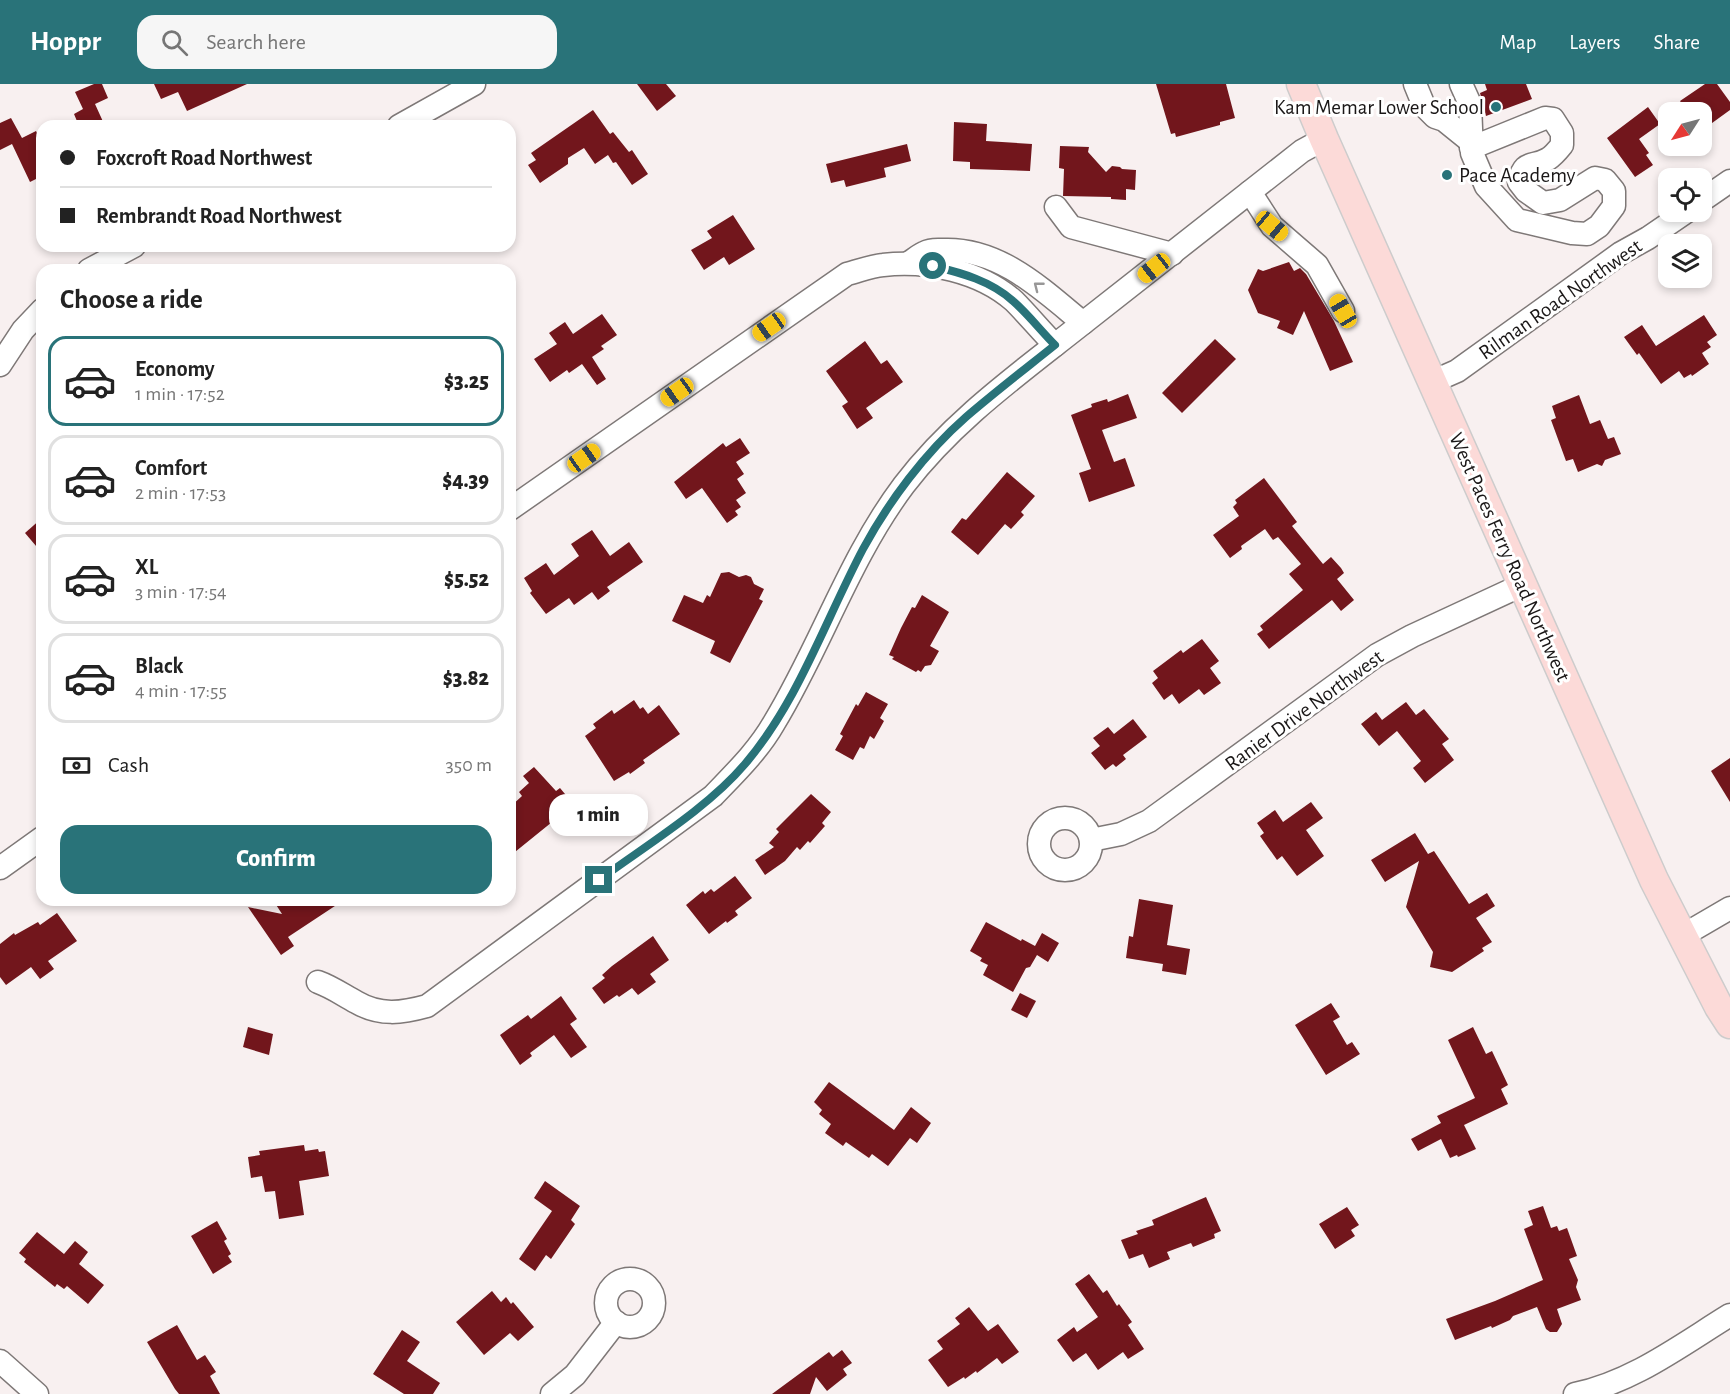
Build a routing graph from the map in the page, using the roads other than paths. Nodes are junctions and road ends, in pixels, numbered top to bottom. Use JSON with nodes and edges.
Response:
{"nodes":[{"id":1,"x":474,"y":84,"type":"edge"},
{"id":2,"x":1301,"y":84,"type":"edge"},
{"id":3,"x":1415,"y":84,"type":"edge"},
{"id":4,"x":1465,"y":94,"type":"edge"},
{"id":5,"x":410,"y":120,"type":"edge"},
{"id":6,"x":1444,"y":120,"type":"junction"},
{"id":7,"x":1324,"y":139,"type":"junction"},
{"id":8,"x":1471,"y":144,"type":"junction"},
{"id":9,"x":1730,"y":181,"type":"edge"},
{"id":10,"x":1250,"y":192,"type":"junction"},
{"id":11,"x":1712,"y":193,"type":"edge"},
{"id":12,"x":1056,"y":207,"type":"dead end"},
{"id":13,"x":1671,"y":222,"type":"edge"},
{"id":14,"x":1587,"y":234,"type":"junction"},
{"id":15,"x":123,"y":252,"type":"edge"},
{"id":16,"x":1172,"y":254,"type":"junction"},
{"id":17,"x":909,"y":263,"type":"junction"},
{"id":18,"x":1608,"y":263,"type":"junction"},
{"id":19,"x":100,"y":264,"type":"edge"},
{"id":20,"x":1343,"y":311,"type":"dead end"},
{"id":21,"x":36,"y":316,"type":"edge"},
{"id":22,"x":1083,"y":323,"type":"junction"},
{"id":23,"x":1055,"y":345,"type":"junction"},
{"id":24,"x":0,"y":365,"type":"edge"},
{"id":25,"x":1432,"y":382,"type":"junction"},
{"id":26,"x":516,"y":506,"type":"edge"},
{"id":27,"x":1522,"y":585,"type":"junction"},
{"id":28,"x":1091,"y":840,"type":"dead end"},
{"id":29,"x":36,"y":842,"type":"edge"},
{"id":30,"x":0,"y":868,"type":"edge"},
{"id":31,"x":1730,"y":908,"type":"edge"},
{"id":32,"x":1682,"y":936,"type":"junction"},
{"id":33,"x":318,"y":982,"type":"dead end"},
{"id":34,"x":1730,"y":1024,"type":"edge"},
{"id":35,"x":1730,"y":1315,"type":"edge"},
{"id":36,"x":616,"y":1322,"type":"dead end"},
{"id":37,"x":0,"y":1361,"type":"edge"},
{"id":38,"x":37,"y":1394,"type":"edge"},
{"id":39,"x":552,"y":1394,"type":"edge"},
{"id":40,"x":1575,"y":1394,"type":"edge"}],
"edges":[{"from":1,"to":5,"type":"street"},
{"from":2,"to":7,"type":"main road","name":"West Paces Ferry Road Northwest"},
{"from":3,"to":6,"type":"street"},
{"from":4,"to":6,"type":"street"},
{"from":4,"to":8,"type":"street"},
{"from":6,"to":8,"type":"street"},
{"from":7,"to":10,"type":"street"},
{"from":7,"to":25,"type":"main road","name":"West Paces Ferry Road Northwest"},
{"from":8,"to":14,"type":"street"},
{"from":8,"to":14,"type":"street"},
{"from":9,"to":11,"type":"street"},
{"from":10,"to":16,"type":"street"},
{"from":10,"to":20,"type":"street"},
{"from":12,"to":16,"type":"street"},
{"from":13,"to":18,"type":"street","name":"Rilman Road Northwest"},
{"from":14,"to":18,"type":"street"},
{"from":15,"to":19,"type":"street"},
{"from":16,"to":22,"type":"street"},
{"from":22,"to":17,"type":"street","one_way":true},
{"from":17,"to":23,"type":"street"},
{"from":17,"to":26,"type":"street"},
{"from":18,"to":25,"type":"street","name":"Rilman Road Northwest"},
{"from":21,"to":24,"type":"street"},
{"from":22,"to":23,"type":"street"},
{"from":23,"to":33,"type":"street"},
{"from":25,"to":27,"type":"main road","name":"West Paces Ferry Road Northwest"},
{"from":27,"to":28,"type":"street","name":"Ranier Drive Northwest"},
{"from":27,"to":32,"type":"main road","name":"West Paces Ferry Road Northwest"},
{"from":29,"to":30,"type":"street"},
{"from":31,"to":32,"type":"street"},
{"from":32,"to":34,"type":"main road","name":"West Paces Ferry Road Northwest"},
{"from":35,"to":40,"type":"street"},
{"from":36,"to":39,"type":"street"},
{"from":37,"to":38,"type":"street"}]}
